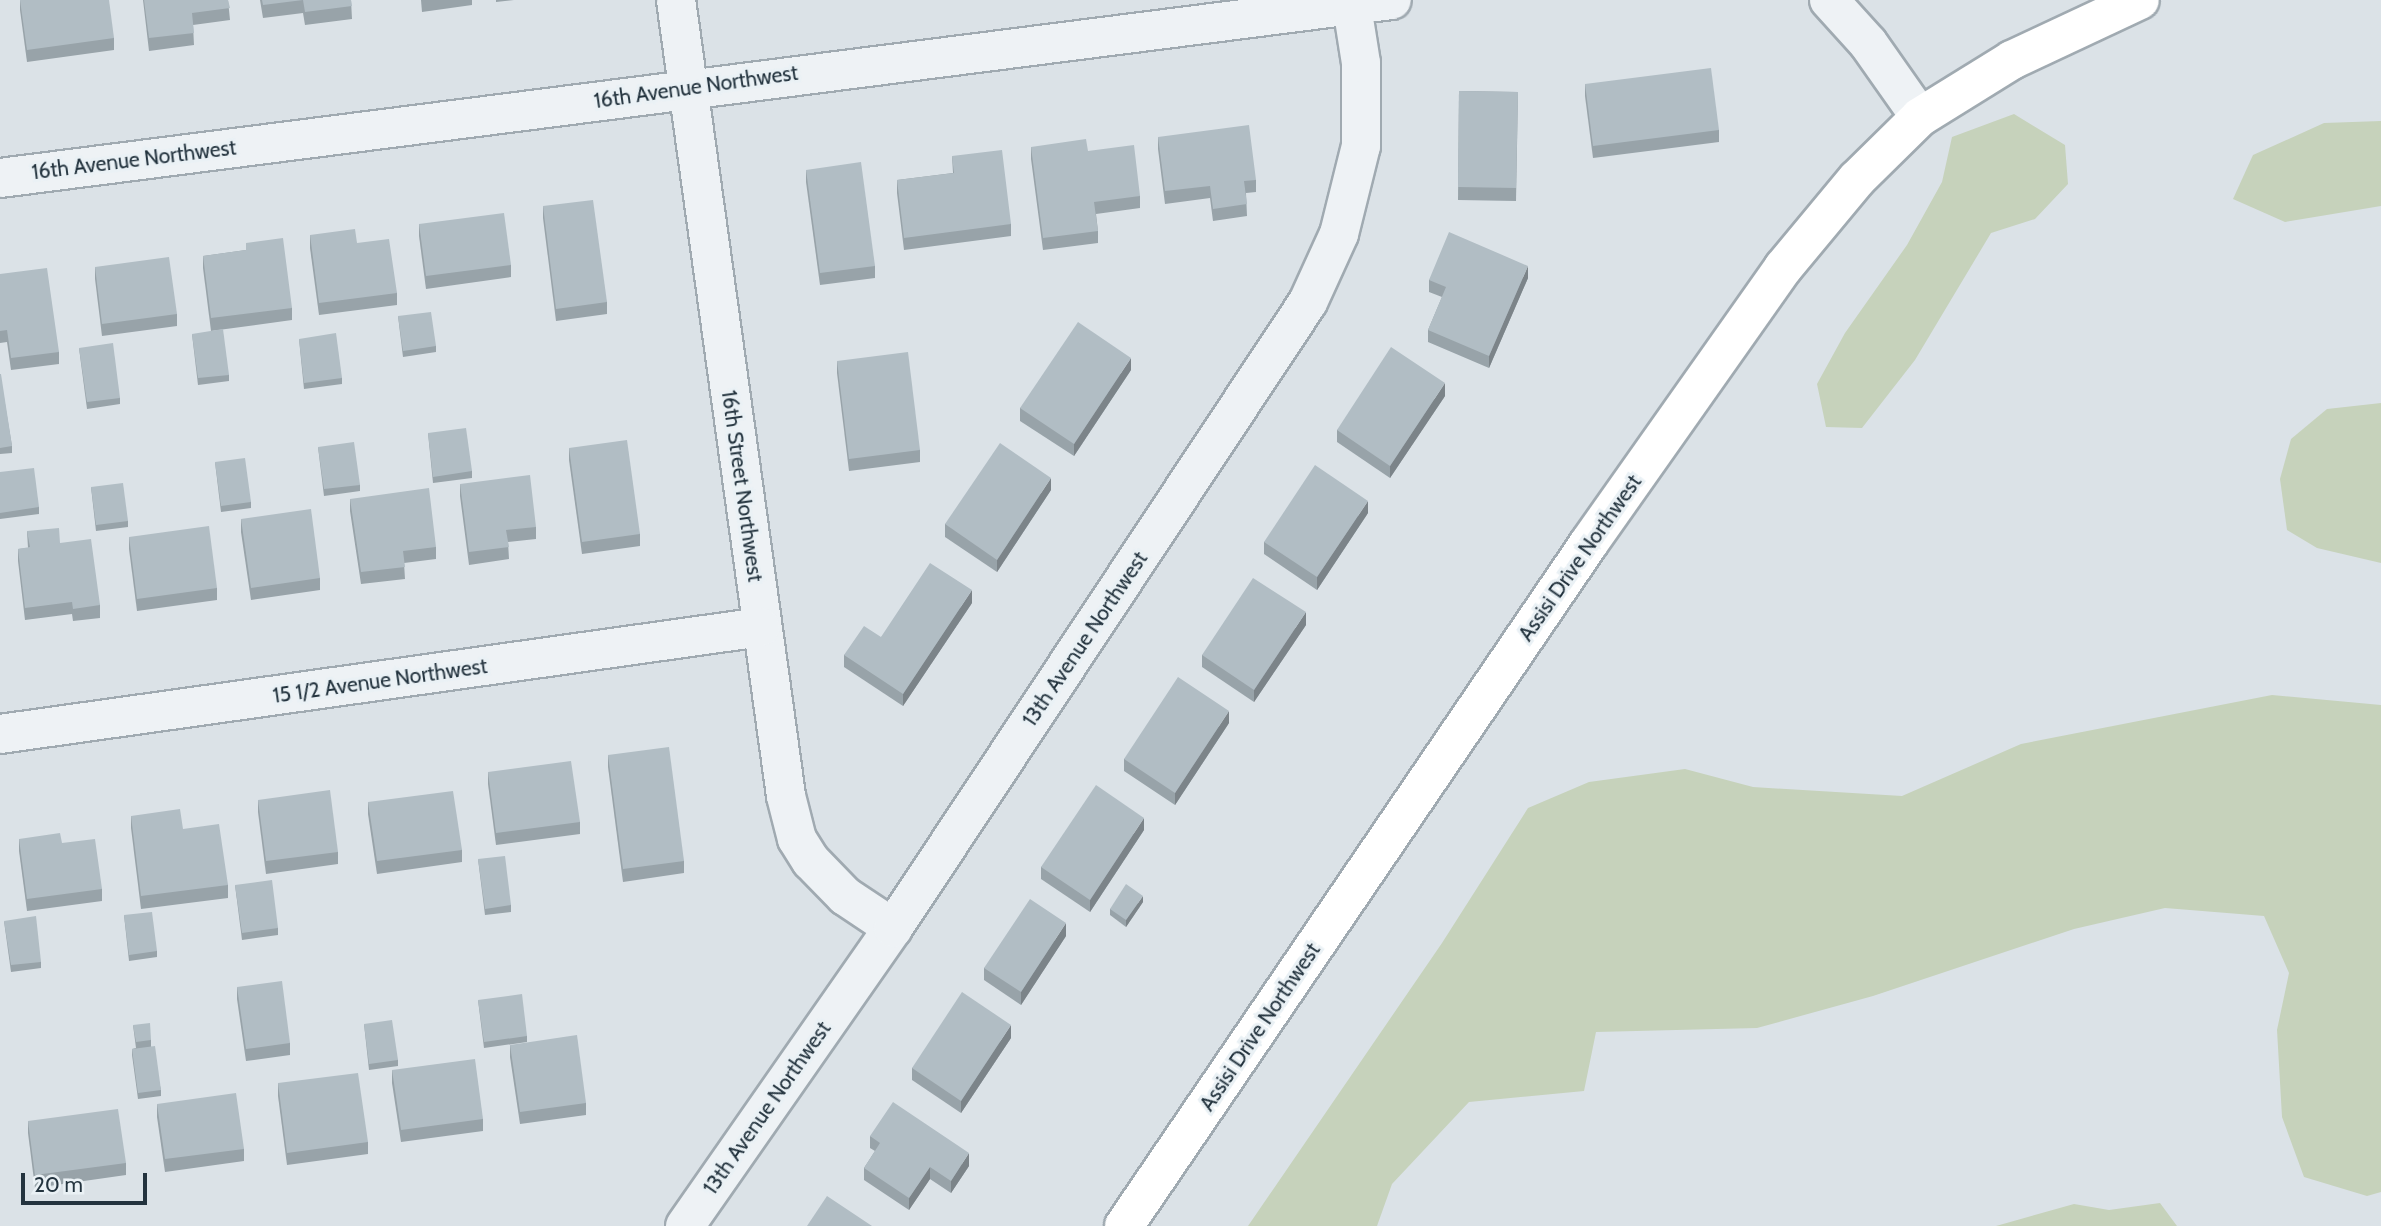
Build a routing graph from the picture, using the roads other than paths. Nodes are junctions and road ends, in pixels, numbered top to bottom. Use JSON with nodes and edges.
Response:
{"nodes":[{"id":1,"x":676,"y":0,"type":"edge"},
{"id":2,"x":1392,"y":0,"type":"edge"},
{"id":3,"x":1829,"y":0,"type":"edge"},
{"id":4,"x":2140,"y":0,"type":"edge"},
{"id":5,"x":1352,"y":6,"type":"junction"},
{"id":6,"x":688,"y":88,"type":"junction"},
{"id":7,"x":1920,"y":117,"type":"junction"},
{"id":8,"x":0,"y":178,"type":"edge"},
{"id":9,"x":761,"y":627,"type":"junction"},
{"id":10,"x":0,"y":734,"type":"edge"},
{"id":11,"x":893,"y":928,"type":"junction"},
{"id":12,"x":676,"y":1225,"type":"edge"},
{"id":13,"x":1124,"y":1226,"type":"edge"}],
"edges":[{"from":1,"to":6,"type":"street","name":"16th Street Northwest"},
{"from":2,"to":5,"type":"street","name":"16th Avenue Northwest"},
{"from":3,"to":7,"type":"street"},
{"from":4,"to":7,"type":"main road","name":"Assisi Drive Northwest"},
{"from":5,"to":6,"type":"street","name":"16th Avenue Northwest"},
{"from":5,"to":11,"type":"street","name":"13th Avenue Northwest"},
{"from":6,"to":8,"type":"street","name":"16th Avenue Northwest"},
{"from":6,"to":9,"type":"street","name":"16th Street Northwest"},
{"from":7,"to":13,"type":"main road","name":"Assisi Drive Northwest"},
{"from":9,"to":10,"type":"street","name":"15 1/2 Avenue Northwest"},
{"from":9,"to":11,"type":"street","name":"16th Street Northwest"},
{"from":11,"to":12,"type":"street","name":"13th Avenue Northwest"}]}
